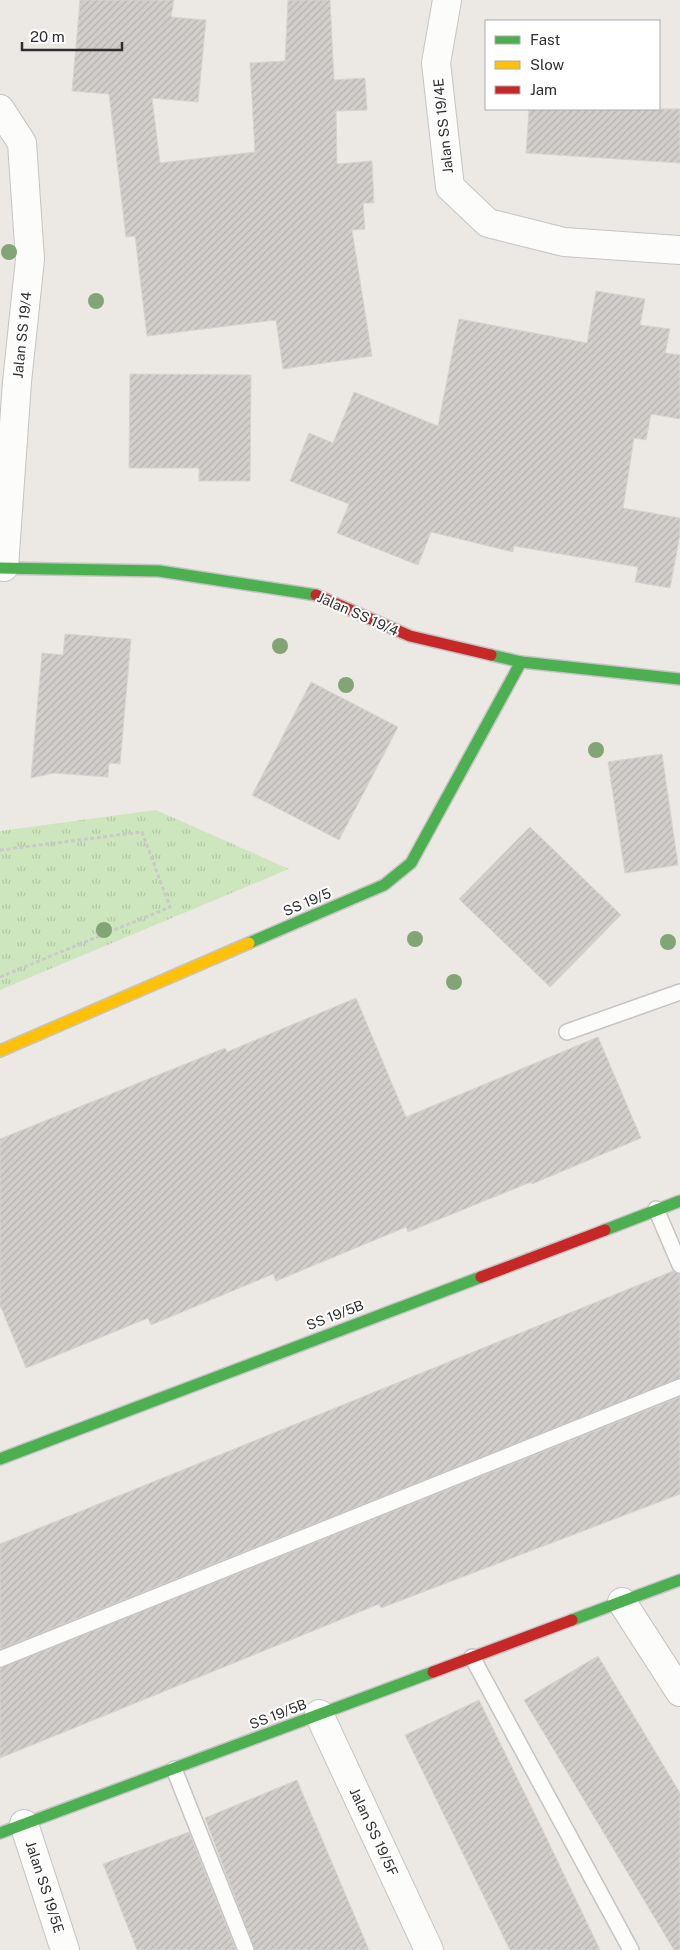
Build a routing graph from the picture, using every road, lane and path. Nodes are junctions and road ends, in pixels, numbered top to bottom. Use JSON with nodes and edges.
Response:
{"nodes":[{"id":1,"x":446,"y":0,"type":"edge"},
{"id":2,"x":0,"y":109,"type":"edge"},
{"id":3,"x":680,"y":250,"type":"edge"},
{"id":4,"x":2,"y":568,"type":"edge"},
{"id":5,"x":521,"y":662,"type":"junction"},
{"id":6,"x":680,"y":679,"type":"edge"},
{"id":7,"x":0,"y":850,"type":"edge"},
{"id":8,"x":0,"y":977,"type":"edge"},
{"id":9,"x":680,"y":992,"type":"edge"},
{"id":10,"x":567,"y":1032,"type":"dead end"},
{"id":11,"x":0,"y":1051,"type":"edge"},
{"id":12,"x":680,"y":1201,"type":"edge"},
{"id":13,"x":656,"y":1209,"type":"junction"},
{"id":14,"x":680,"y":1265,"type":"edge"},
{"id":15,"x":680,"y":1387,"type":"edge"},
{"id":16,"x":0,"y":1459,"type":"edge"},
{"id":17,"x":680,"y":1580,"type":"edge"},
{"id":18,"x":622,"y":1602,"type":"junction"},
{"id":19,"x":472,"y":1658,"type":"junction"},
{"id":20,"x":0,"y":1659,"type":"edge"},
{"id":21,"x":680,"y":1692,"type":"edge"},
{"id":22,"x":319,"y":1714,"type":"junction"},
{"id":23,"x":174,"y":1769,"type":"junction"},
{"id":24,"x":12,"y":1829,"type":"edge"},
{"id":25,"x":65,"y":1950,"type":"edge"},
{"id":26,"x":246,"y":1950,"type":"edge"},
{"id":27,"x":429,"y":1950,"type":"edge"},
{"id":28,"x":632,"y":1950,"type":"edge"}],
"edges":[{"from":1,"to":3,"type":"street","name":"Jalan SS 19/4E"},
{"from":2,"to":4,"type":"street","name":"Jalan SS 19/4"},
{"from":4,"to":5,"type":"street","name":"Jalan SS 19/4"},
{"from":5,"to":6,"type":"street","name":"Jalan SS 19/4"},
{"from":5,"to":11,"type":"street","name":"SS 19/5"},
{"from":7,"to":8,"type":"path"},
{"from":9,"to":10,"type":"lane"},
{"from":12,"to":13,"type":"street","name":"SS 19/5B"},
{"from":13,"to":14,"type":"lane"},
{"from":13,"to":16,"type":"street","name":"SS 19/5B"},
{"from":15,"to":20,"type":"lane"},
{"from":17,"to":18,"type":"street","name":"SS 19/5B"},
{"from":18,"to":19,"type":"street","name":"SS 19/5B"},
{"from":18,"to":21,"type":"street"},
{"from":19,"to":22,"type":"street","name":"SS 19/5B"},
{"from":19,"to":28,"type":"lane"},
{"from":22,"to":23,"type":"street","name":"SS 19/5B"},
{"from":22,"to":27,"type":"street","name":"Jalan SS 19/5F"},
{"from":23,"to":24,"type":"street","name":"SS 19/5B"},
{"from":23,"to":26,"type":"lane"},
{"from":24,"to":25,"type":"street","name":"Jalan SS 19/5E"}]}
